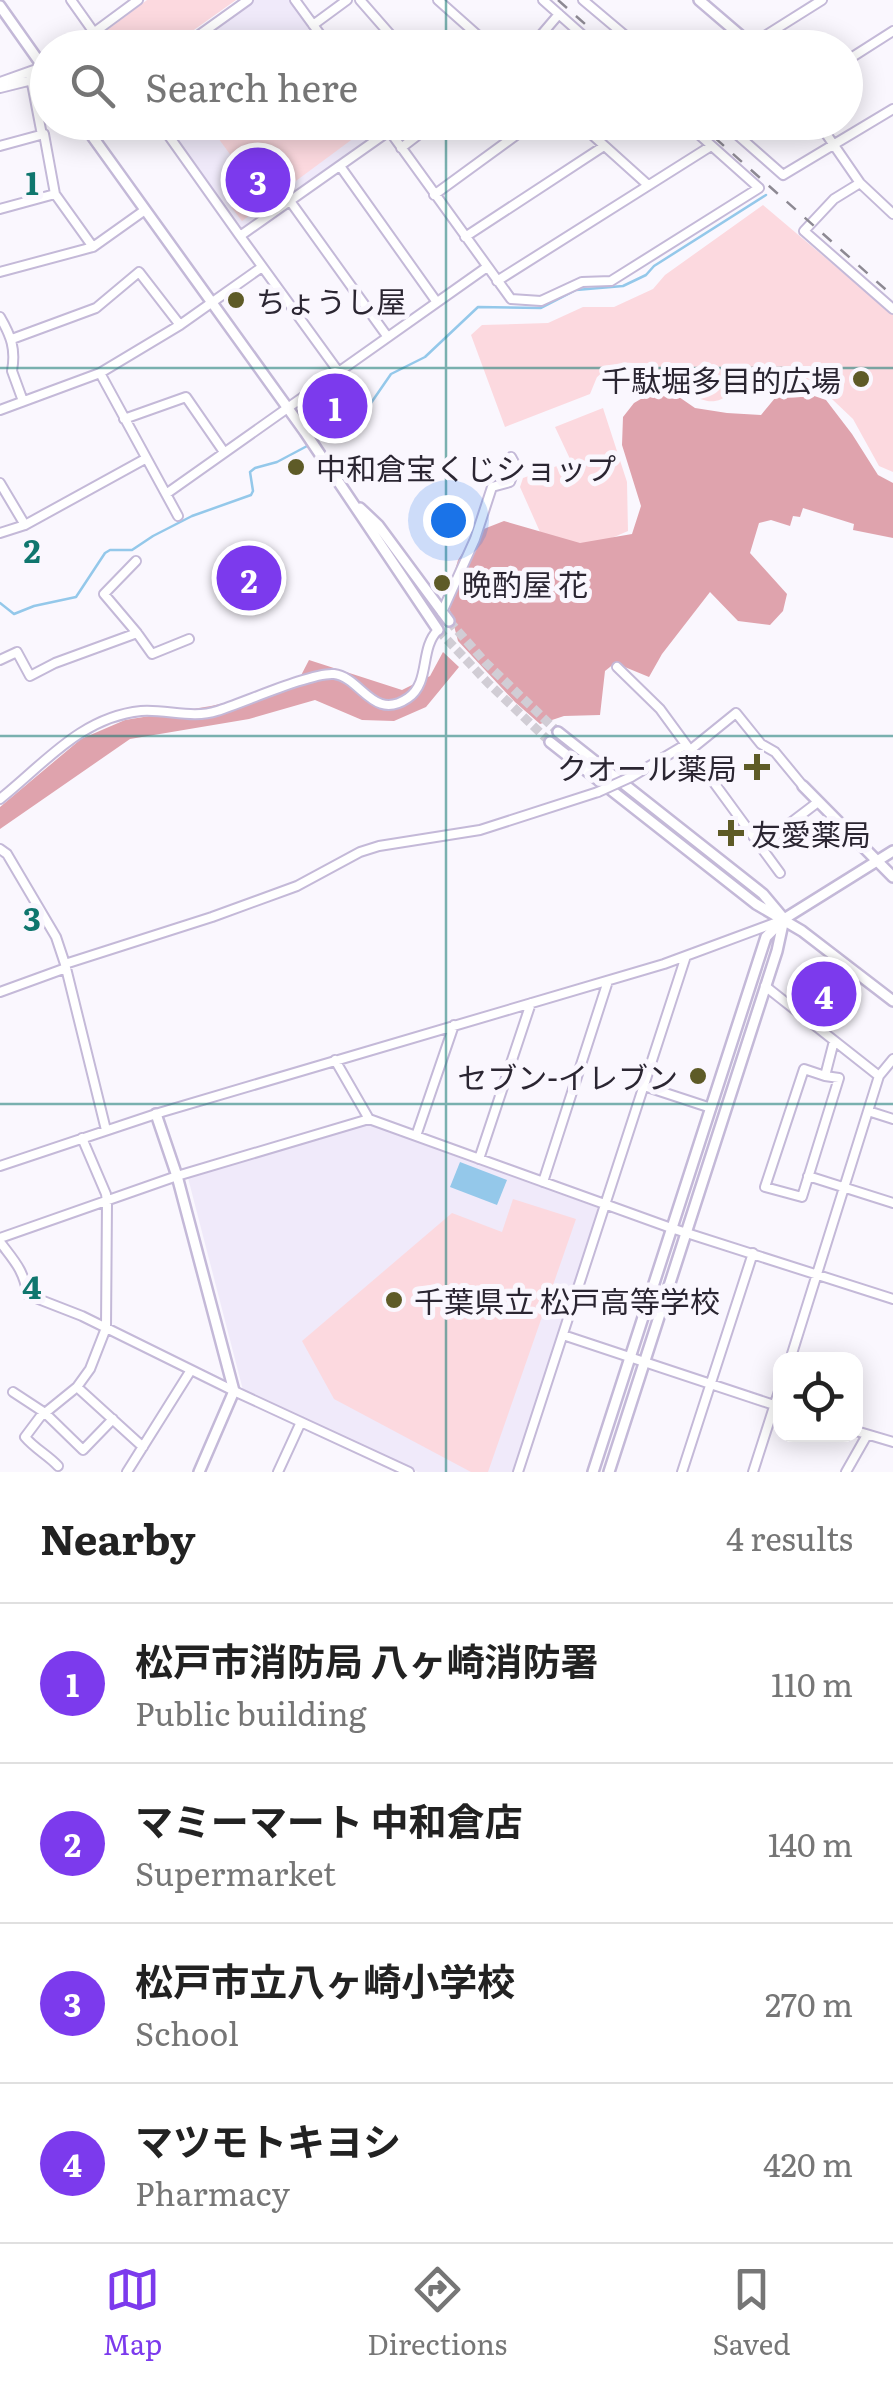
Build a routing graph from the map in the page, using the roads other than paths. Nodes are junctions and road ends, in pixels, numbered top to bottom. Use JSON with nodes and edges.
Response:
{"nodes":[{"id":1,"x":70,"y":0,"type":"edge"},
{"id":2,"x":138,"y":0,"type":"edge"},
{"id":3,"x":248,"y":0,"type":"edge"},
{"id":4,"x":295,"y":0,"type":"edge"},
{"id":5,"x":347,"y":0,"type":"edge"},
{"id":6,"x":360,"y":0,"type":"edge"},
{"id":7,"x":438,"y":0,"type":"edge"},
{"id":8,"x":543,"y":0,"type":"edge"},
{"id":9,"x":582,"y":0,"type":"edge"},
{"id":10,"x":700,"y":0,"type":"edge"},
{"id":11,"x":822,"y":0,"type":"edge"},
{"id":12,"x":0,"y":6,"type":"edge"},
{"id":13,"x":559,"y":14,"type":"junction"},
{"id":14,"x":314,"y":25,"type":"junction"},
{"id":15,"x":92,"y":30,"type":"edge"},
{"id":16,"x":97,"y":30,"type":"edge"},
{"id":17,"x":207,"y":30,"type":"edge"},
{"id":18,"x":317,"y":30,"type":"edge"},
{"id":19,"x":386,"y":30,"type":"edge"},
{"id":20,"x":472,"y":30,"type":"edge"},
{"id":21,"x":545,"y":30,"type":"edge"},
{"id":22,"x":576,"y":30,"type":"edge"},
{"id":23,"x":618,"y":30,"type":"edge"},
{"id":24,"x":735,"y":30,"type":"edge"},
{"id":25,"x":778,"y":30,"type":"edge"},
{"id":26,"x":893,"y":30,"type":"edge"},
{"id":27,"x":30,"y":47,"type":"edge"},
{"id":28,"x":863,"y":50,"type":"edge"},
{"id":29,"x":30,"y":76,"type":"edge"},
{"id":30,"x":0,"y":85,"type":"edge"},
{"id":31,"x":893,"y":109,"type":"edge"},
{"id":32,"x":863,"y":127,"type":"edge"},
{"id":33,"x":30,"y":138,"type":"edge"},
{"id":34,"x":45,"y":140,"type":"edge"},
{"id":35,"x":95,"y":140,"type":"edge"},
{"id":36,"x":172,"y":140,"type":"edge"},
{"id":37,"x":371,"y":140,"type":"edge"},
{"id":38,"x":395,"y":140,"type":"edge"},
{"id":39,"x":411,"y":140,"type":"edge"},
{"id":40,"x":509,"y":140,"type":"edge"},
{"id":41,"x":598,"y":140,"type":"edge"},
{"id":42,"x":704,"y":140,"type":"edge"},
{"id":43,"x":739,"y":140,"type":"edge"},
{"id":44,"x":741,"y":140,"type":"edge"},
{"id":45,"x":830,"y":140,"type":"edge"},
{"id":46,"x":841,"y":140,"type":"edge"},
{"id":47,"x":833,"y":145,"type":"junction"},
{"id":48,"x":0,"y":146,"type":"edge"},
{"id":49,"x":604,"y":146,"type":"junction"},
{"id":50,"x":711,"y":146,"type":"junction"},
{"id":51,"x":400,"y":148,"type":"junction"},
{"id":52,"x":724,"y":156,"type":"junction"},
{"id":53,"x":340,"y":166,"type":"junction"},
{"id":54,"x":860,"y":183,"type":"junction"},
{"id":55,"x":648,"y":185,"type":"junction"},
{"id":56,"x":54,"y":194,"type":"junction"},
{"id":57,"x":434,"y":195,"type":"junction"},
{"id":58,"x":290,"y":201,"type":"junction"},
{"id":59,"x":0,"y":209,"type":"edge"},
{"id":60,"x":145,"y":210,"type":"junction"},
{"id":61,"x":893,"y":214,"type":"edge"},
{"id":62,"x":240,"y":236,"type":"junction"},
{"id":63,"x":464,"y":237,"type":"junction"},
{"id":64,"x":93,"y":247,"type":"junction"},
{"id":65,"x":262,"y":267,"type":"junction"},
{"id":66,"x":487,"y":267,"type":"junction"},
{"id":67,"x":0,"y":272,"type":"edge"},
{"id":68,"x":498,"y":281,"type":"junction"},
{"id":69,"x":436,"y":302,"type":"junction"},
{"id":70,"x":212,"y":303,"type":"junction"},
{"id":71,"x":893,"y":309,"type":"edge"},
{"id":72,"x":0,"y":317,"type":"edge"},
{"id":73,"x":180,"y":325,"type":"junction"},
{"id":74,"x":387,"y":336,"type":"junction"},
{"id":75,"x":12,"y":339,"type":"junction"},
{"id":76,"x":12,"y":371,"type":"junction"},
{"id":77,"x":338,"y":372,"type":"junction"},
{"id":78,"x":100,"y":373,"type":"junction"},
{"id":79,"x":0,"y":375,"type":"edge"},
{"id":80,"x":23,"y":400,"type":"junction"},
{"id":81,"x":287,"y":408,"type":"junction"},
{"id":82,"x":0,"y":410,"type":"edge"},
{"id":83,"x":124,"y":419,"type":"junction"},
{"id":84,"x":224,"y":452,"type":"junction"},
{"id":85,"x":511,"y":457,"type":"dead end"},
{"id":86,"x":145,"y":459,"type":"junction"},
{"id":87,"x":0,"y":483,"type":"edge"},
{"id":88,"x":166,"y":494,"type":"junction"},
{"id":89,"x":351,"y":499,"type":"junction"},
{"id":90,"x":178,"y":516,"type":"dead end"},
{"id":91,"x":25,"y":525,"type":"junction"},
{"id":92,"x":0,"y":533,"type":"edge"},
{"id":93,"x":136,"y":561,"type":"dead end"},
{"id":94,"x":445,"y":617,"type":"joint"},
{"id":95,"x":438,"y":630,"type":"joint"},
{"id":96,"x":136,"y":633,"type":"junction"},
{"id":97,"x":189,"y":638,"type":"dead end"},
{"id":98,"x":0,"y":660,"type":"edge"},
{"id":99,"x":616,"y":667,"type":"dead end"},
{"id":100,"x":558,"y":732,"type":"tunnel mouth"},
{"id":101,"x":550,"y":742,"type":"tunnel mouth"},
{"id":102,"x":687,"y":748,"type":"junction"},
{"id":103,"x":803,"y":786,"type":"joint"},
{"id":104,"x":0,"y":799,"type":"edge"},
{"id":105,"x":818,"y":802,"type":"junction"},
{"id":106,"x":760,"y":846,"type":"junction"},
{"id":107,"x":0,"y":849,"type":"edge"},
{"id":108,"x":893,"y":851,"type":"edge"},
{"id":109,"x":877,"y":861,"type":"junction"},
{"id":110,"x":780,"y":873,"type":"dead end"},
{"id":111,"x":893,"y":877,"type":"edge"},
{"id":112,"x":784,"y":919,"type":"junction"},
{"id":113,"x":686,"y":956,"type":"junction"},
{"id":114,"x":66,"y":966,"type":"junction"},
{"id":115,"x":608,"y":980,"type":"junction"},
{"id":116,"x":766,"y":986,"type":"junction"},
{"id":117,"x":0,"y":992,"type":"edge"},
{"id":118,"x":893,"y":1000,"type":"edge"},
{"id":119,"x":531,"y":1003,"type":"junction"},
{"id":120,"x":454,"y":1025,"type":"junction"},
{"id":121,"x":834,"y":1040,"type":"junction"},
{"id":122,"x":893,"y":1059,"type":"edge"},
{"id":123,"x":336,"y":1060,"type":"junction"},
{"id":124,"x":825,"y":1076,"type":"junction"},
{"id":125,"x":879,"y":1076,"type":"junction"},
{"id":126,"x":644,"y":1086,"type":"junction"},
{"id":127,"x":710,"y":1110,"type":"junction"},
{"id":128,"x":868,"y":1111,"type":"junction"},
{"id":129,"x":156,"y":1114,"type":"junction"},
{"id":130,"x":724,"y":1117,"type":"junction"},
{"id":131,"x":369,"y":1118,"type":"junction"},
{"id":132,"x":893,"y":1119,"type":"edge"},
{"id":133,"x":106,"y":1130,"type":"junction"},
{"id":134,"x":416,"y":1136,"type":"junction"},
{"id":135,"x":82,"y":1138,"type":"junction"},
{"id":136,"x":479,"y":1159,"type":"junction"},
{"id":137,"x":0,"y":1166,"type":"edge"},
{"id":138,"x":177,"y":1176,"type":"junction"},
{"id":139,"x":808,"y":1176,"type":"junction"},
{"id":140,"x":542,"y":1182,"type":"junction"},
{"id":141,"x":844,"y":1187,"type":"junction"},
{"id":142,"x":107,"y":1202,"type":"junction"},
{"id":143,"x":893,"y":1203,"type":"edge"},
{"id":144,"x":606,"y":1204,"type":"junction"},
{"id":145,"x":671,"y":1228,"type":"junction"},
{"id":146,"x":687,"y":1232,"type":"junction"},
{"id":147,"x":0,"y":1240,"type":"edge"},
{"id":148,"x":754,"y":1254,"type":"junction"},
{"id":149,"x":816,"y":1274,"type":"junction"},
{"id":150,"x":893,"y":1299,"type":"edge"},
{"id":151,"x":106,"y":1328,"type":"junction"},
{"id":152,"x":563,"y":1336,"type":"junction"},
{"id":153,"x":792,"y":1352,"type":"edge"},
{"id":154,"x":630,"y":1358,"type":"junction"},
{"id":155,"x":644,"y":1363,"type":"junction"},
{"id":156,"x":191,"y":1370,"type":"junction"},
{"id":157,"x":711,"y":1384,"type":"junction"},
{"id":158,"x":77,"y":1387,"type":"junction"},
{"id":159,"x":234,"y":1391,"type":"junction"},
{"id":160,"x":13,"y":1392,"type":"dead end"},
{"id":161,"x":773,"y":1404,"type":"edge"},
{"id":162,"x":45,"y":1412,"type":"junction"},
{"id":163,"x":113,"y":1419,"type":"junction"},
{"id":164,"x":773,"y":1419,"type":"edge"},
{"id":165,"x":301,"y":1422,"type":"junction"},
{"id":166,"x":863,"y":1433,"type":"edge"},
{"id":167,"x":867,"y":1434,"type":"junction"},
{"id":168,"x":893,"y":1442,"type":"edge"},
{"id":169,"x":143,"y":1448,"type":"junction"},
{"id":170,"x":58,"y":1466,"type":"dead end"},
{"id":171,"x":127,"y":1472,"type":"edge"},
{"id":172,"x":199,"y":1472,"type":"edge"},
{"id":173,"x":279,"y":1472,"type":"edge"},
{"id":174,"x":409,"y":1472,"type":"edge"},
{"id":175,"x":518,"y":1472,"type":"edge"},
{"id":176,"x":593,"y":1472,"type":"edge"},
{"id":177,"x":609,"y":1472,"type":"edge"},
{"id":178,"x":682,"y":1472,"type":"edge"},
{"id":179,"x":753,"y":1472,"type":"edge"},
{"id":180,"x":846,"y":1472,"type":"edge"}],
"edges":[{"from":1,"to":15,"type":"street"},
{"from":2,"to":16,"type":"street"},
{"from":3,"to":17,"type":"street"},
{"from":4,"to":14,"type":"street"},
{"from":5,"to":14,"type":"street"},
{"from":6,"to":19,"type":"street"},
{"from":7,"to":20,"type":"street"},
{"from":8,"to":13,"type":"street"},
{"from":9,"to":23,"type":"street"},
{"from":10,"to":24,"type":"street"},
{"from":11,"to":25,"type":"street"},
{"from":12,"to":27,"type":"street"},
{"from":13,"to":21,"type":"street"},
{"from":13,"to":22,"type":"street"},
{"from":14,"to":18,"type":"street"},
{"from":26,"to":28,"type":"street"},
{"from":29,"to":30,"type":"street"},
{"from":31,"to":32,"type":"street"},
{"from":33,"to":48,"type":"street"},
{"from":34,"to":56,"type":"street"},
{"from":35,"to":60,"type":"street"},
{"from":36,"to":62,"type":"street"},
{"from":37,"to":53,"type":"street"},
{"from":38,"to":51,"type":"street"},
{"from":39,"to":51,"type":"street"},
{"from":40,"to":57,"type":"street"},
{"from":41,"to":49,"type":"street"},
{"from":42,"to":50,"type":"street"},
{"from":43,"to":52,"type":"street"},
{"from":44,"to":47,"type":"street"},
{"from":45,"to":47,"type":"street"},
{"from":46,"to":47,"type":"street"},
{"from":47,"to":54,"type":"street"},
{"from":49,"to":55,"type":"street"},
{"from":49,"to":63,"type":"street"},
{"from":50,"to":52,"type":"street"},
{"from":50,"to":55,"type":"street"},
{"from":51,"to":57,"type":"street"},
{"from":52,"to":68,"type":"street"},
{"from":53,"to":58,"type":"street"},
{"from":53,"to":69,"type":"street"},
{"from":54,"to":61,"type":"street"},
{"from":54,"to":71,"type":"street"},
{"from":55,"to":68,"type":"street"},
{"from":56,"to":59,"type":"street"},
{"from":56,"to":64,"type":"street"},
{"from":57,"to":63,"type":"street"},
{"from":58,"to":62,"type":"street"},
{"from":58,"to":74,"type":"street"},
{"from":60,"to":64,"type":"street"},
{"from":60,"to":70,"type":"street"},
{"from":62,"to":65,"type":"street"},
{"from":63,"to":66,"type":"street"},
{"from":64,"to":67,"type":"street"},
{"from":65,"to":70,"type":"street"},
{"from":65,"to":77,"type":"street"},
{"from":66,"to":68,"type":"street"},
{"from":66,"to":69,"type":"street"},
{"from":69,"to":74,"type":"street"},
{"from":70,"to":73,"type":"street"},
{"from":70,"to":81,"type":"street"},
{"from":72,"to":75,"type":"street"},
{"from":73,"to":75,"type":"street"},
{"from":73,"to":78,"type":"street"},
{"from":74,"to":77,"type":"street"},
{"from":75,"to":76,"type":"street"},
{"from":76,"to":79,"type":"street"},
{"from":76,"to":80,"type":"street"},
{"from":77,"to":81,"type":"street"},
{"from":78,"to":80,"type":"street"},
{"from":78,"to":83,"type":"street"},
{"from":80,"to":82,"type":"street"},
{"from":81,"to":84,"type":"street"},
{"from":81,"to":89,"type":"street"},
{"from":83,"to":84,"type":"street"},
{"from":83,"to":86,"type":"street"},
{"from":84,"to":88,"type":"street"},
{"from":85,"to":94,"type":"street"},
{"from":86,"to":88,"type":"street"},
{"from":86,"to":91,"type":"street"},
{"from":87,"to":91,"type":"street"},
{"from":88,"to":90,"type":"street"},
{"from":89,"to":94,"type":"street"},
{"from":89,"to":95,"type":"street"},
{"from":91,"to":92,"type":"street"},
{"from":93,"to":96,"type":"street"},
{"from":95,"to":104,"type":"street"},
{"from":96,"to":97,"type":"street"},
{"from":96,"to":98,"type":"street"},
{"from":99,"to":102,"type":"street"},
{"from":100,"to":112,"type":"street"},
{"from":101,"to":112,"type":"street"},
{"from":102,"to":103,"type":"street"},
{"from":102,"to":106,"type":"street"},
{"from":102,"to":114,"type":"street","bridge":true},
{"from":103,"to":105,"type":"street"},
{"from":105,"to":106,"type":"street"},
{"from":105,"to":109,"type":"street"},
{"from":106,"to":110,"type":"street"},
{"from":107,"to":114,"type":"street"},
{"from":108,"to":109,"type":"street"},
{"from":109,"to":111,"type":"street"},
{"from":109,"to":112,"type":"street"},
{"from":112,"to":113,"type":"street"},
{"from":112,"to":116,"type":"street"},
{"from":112,"to":118,"type":"street"},
{"from":112,"to":127,"type":"street"},
{"from":113,"to":115,"type":"street"},
{"from":113,"to":126,"type":"street"},
{"from":114,"to":117,"type":"street"},
{"from":114,"to":133,"type":"street"},
{"from":115,"to":119,"type":"street"},
{"from":115,"to":140,"type":"street"},
{"from":116,"to":121,"type":"street"},
{"from":116,"to":130,"type":"street"},
{"from":119,"to":120,"type":"street"},
{"from":119,"to":136,"type":"street"},
{"from":120,"to":123,"type":"street"},
{"from":120,"to":134,"type":"street"},
{"from":121,"to":124,"type":"street"},
{"from":121,"to":125,"type":"street"},
{"from":122,"to":125,"type":"street"},
{"from":123,"to":129,"type":"street"},
{"from":123,"to":131,"type":"street"},
{"from":124,"to":139,"type":"street"},
{"from":124,"to":139,"type":"street"},
{"from":125,"to":128,"type":"street"},
{"from":126,"to":127,"type":"street"},
{"from":126,"to":144,"type":"street"},
{"from":127,"to":130,"type":"street"},
{"from":127,"to":145,"type":"street"},
{"from":128,"to":132,"type":"street"},
{"from":128,"to":141,"type":"street"},
{"from":129,"to":133,"type":"street"},
{"from":129,"to":138,"type":"street"},
{"from":130,"to":146,"type":"street"},
{"from":131,"to":134,"type":"street"},
{"from":131,"to":138,"type":"street"},
{"from":133,"to":135,"type":"street"},
{"from":134,"to":136,"type":"street"},
{"from":135,"to":137,"type":"street"},
{"from":135,"to":142,"type":"street"},
{"from":136,"to":140,"type":"street"},
{"from":138,"to":142,"type":"street"},
{"from":138,"to":159,"type":"street"},
{"from":139,"to":141,"type":"street"},
{"from":140,"to":144,"type":"street"},
{"from":141,"to":143,"type":"street"},
{"from":141,"to":149,"type":"street"},
{"from":142,"to":147,"type":"street"},
{"from":142,"to":151,"type":"street"},
{"from":144,"to":145,"type":"street"},
{"from":144,"to":152,"type":"street"},
{"from":145,"to":146,"type":"street"},
{"from":145,"to":154,"type":"street"},
{"from":146,"to":148,"type":"street"},
{"from":146,"to":155,"type":"street"},
{"from":147,"to":151,"type":"street"},
{"from":148,"to":149,"type":"street"},
{"from":148,"to":157,"type":"street"},
{"from":149,"to":150,"type":"street"},
{"from":149,"to":153,"type":"street"},
{"from":151,"to":156,"type":"street"},
{"from":151,"to":158,"type":"street"},
{"from":152,"to":154,"type":"street"},
{"from":152,"to":175,"type":"street"},
{"from":154,"to":155,"type":"street"},
{"from":154,"to":176,"type":"street"},
{"from":155,"to":157,"type":"street"},
{"from":155,"to":177,"type":"street"},
{"from":156,"to":159,"type":"street"},
{"from":156,"to":169,"type":"street"},
{"from":157,"to":161,"type":"street"},
{"from":157,"to":178,"type":"street"},
{"from":158,"to":162,"type":"street"},
{"from":158,"to":163,"type":"street"},
{"from":159,"to":165,"type":"street"},
{"from":159,"to":172,"type":"street"},
{"from":160,"to":162,"type":"street"},
{"from":162,"to":163,"type":"street"},
{"from":162,"to":170,"type":"street"},
{"from":163,"to":169,"type":"street"},
{"from":164,"to":179,"type":"street"},
{"from":165,"to":173,"type":"street"},
{"from":165,"to":174,"type":"street"},
{"from":166,"to":167,"type":"street"},
{"from":167,"to":168,"type":"street"},
{"from":167,"to":180,"type":"street"},
{"from":169,"to":171,"type":"street"}]}
